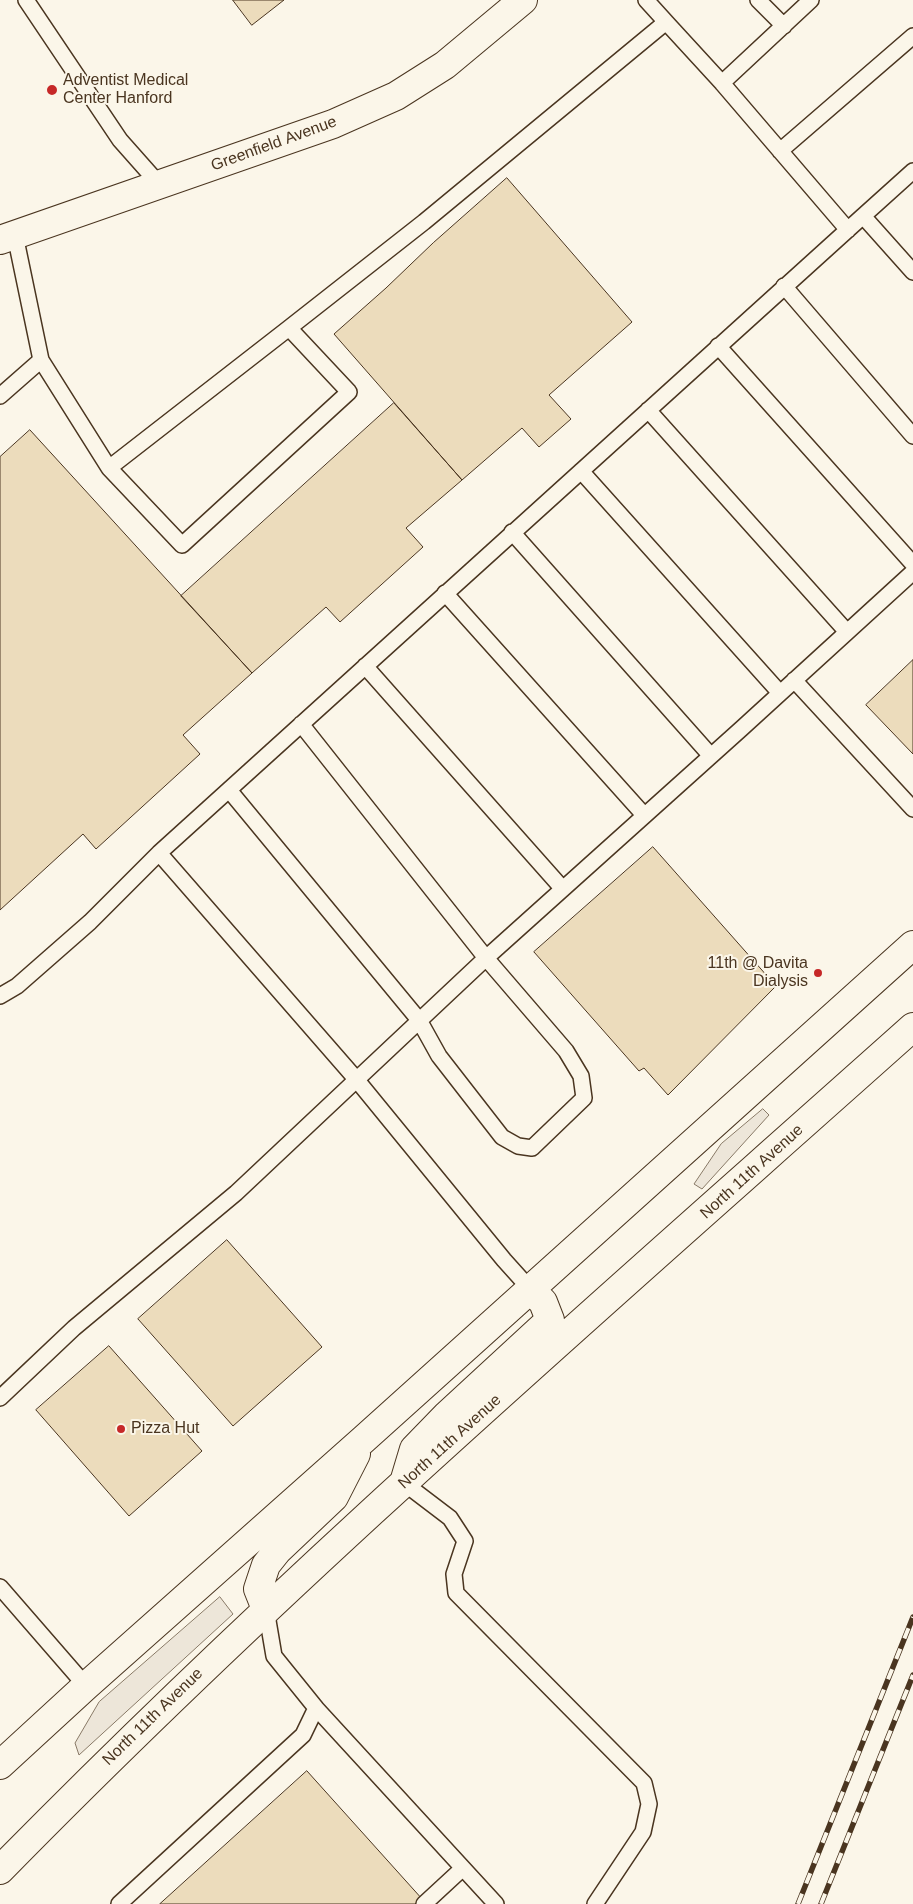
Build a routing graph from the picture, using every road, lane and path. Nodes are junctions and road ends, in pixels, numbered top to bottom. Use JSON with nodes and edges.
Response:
{"nodes":[{"id":1,"x":26,"y":0,"type":"edge"},
{"id":2,"x":524,"y":0,"type":"edge"},
{"id":3,"x":646,"y":0,"type":"edge"},
{"id":4,"x":758,"y":0,"type":"edge"},
{"id":5,"x":811,"y":0,"type":"edge"},
{"id":6,"x":666,"y":22,"type":"junction"},
{"id":7,"x":784,"y":26,"type":"junction"},
{"id":8,"x":913,"y":36,"type":"edge"},
{"id":9,"x":722,"y":83,"type":"junction"},
{"id":10,"x":780,"y":151,"type":"junction"},
{"id":11,"x":913,"y":171,"type":"edge"},
{"id":12,"x":159,"y":184,"type":"junction"},
{"id":13,"x":863,"y":216,"type":"junction"},
{"id":14,"x":848,"y":230,"type":"junction"},
{"id":15,"x":8,"y":238,"type":"edge"},
{"id":16,"x":913,"y":272,"type":"edge"},
{"id":17,"x":784,"y":286,"type":"junction"},
{"id":18,"x":289,"y":328,"type":"junction"},
{"id":19,"x":718,"y":346,"type":"junction"},
{"id":20,"x":41,"y":360,"type":"junction"},
{"id":21,"x":0,"y":396,"type":"edge"},
{"id":22,"x":648,"y":410,"type":"junction"},
{"id":23,"x":913,"y":436,"type":"edge"},
{"id":24,"x":110,"y":468,"type":"junction"},
{"id":25,"x":581,"y":471,"type":"junction"},
{"id":26,"x":512,"y":532,"type":"junction"},
{"id":27,"x":913,"y":564,"type":"edge"},
{"id":28,"x":913,"y":572,"type":"edge"},
{"id":29,"x":445,"y":594,"type":"junction"},
{"id":30,"x":847,"y":632,"type":"junction"},
{"id":31,"x":365,"y":666,"type":"junction"},
{"id":32,"x":794,"y":680,"type":"junction"},
{"id":33,"x":780,"y":693,"type":"junction"},
{"id":34,"x":301,"y":724,"type":"junction"},
{"id":35,"x":711,"y":756,"type":"junction"},
{"id":36,"x":229,"y":790,"type":"junction"},
{"id":37,"x":913,"y":809,"type":"edge"},
{"id":38,"x":644,"y":815,"type":"junction"},
{"id":39,"x":159,"y":853,"type":"junction"},
{"id":40,"x":562,"y":888,"type":"junction"},
{"id":41,"x":913,"y":945,"type":"edge"},
{"id":42,"x":486,"y":958,"type":"junction"},
{"id":43,"x":0,"y":996,"type":"edge"},
{"id":44,"x":419,"y":1020,"type":"junction"},
{"id":45,"x":913,"y":1027,"type":"edge"},
{"id":46,"x":356,"y":1079,"type":"junction"},
{"id":47,"x":531,"y":1290,"type":"junction"},
{"id":48,"x":2,"y":1391,"type":"edge"},
{"id":49,"x":364,"y":1440,"type":"junction"},
{"id":50,"x":404,"y":1483,"type":"junction"},
{"id":51,"x":0,"y":1587,"type":"edge"},
{"id":52,"x":266,"y":1609,"type":"junction"},
{"id":53,"x":86,"y":1686,"type":"junction"},
{"id":54,"x":316,"y":1708,"type":"junction"},
{"id":55,"x":0,"y":1765,"type":"edge"},
{"id":56,"x":463,"y":1868,"type":"junction"},
{"id":57,"x":0,"y":1870,"type":"edge"},
{"id":58,"x":119,"y":1904,"type":"edge"},
{"id":59,"x":424,"y":1904,"type":"edge"},
{"id":60,"x":496,"y":1904,"type":"edge"},
{"id":61,"x":595,"y":1904,"type":"edge"}],
"edges":[{"from":1,"to":12,"type":"lane"},
{"from":2,"to":12,"type":"main road","name":"Greenfield Avenue"},
{"from":3,"to":6,"type":"lane"},
{"from":4,"to":7,"type":"lane"},
{"from":5,"to":7,"type":"lane"},
{"from":6,"to":9,"type":"lane"},
{"from":6,"to":18,"type":"lane"},
{"from":7,"to":9,"type":"lane"},
{"from":8,"to":10,"type":"lane"},
{"from":9,"to":10,"type":"lane"},
{"from":10,"to":14,"type":"lane"},
{"from":11,"to":13,"type":"lane"},
{"from":12,"to":15,"type":"main road","name":"Greenfield Avenue"},
{"from":13,"to":14,"type":"lane"},
{"from":13,"to":16,"type":"lane"},
{"from":14,"to":17,"type":"lane"},
{"from":15,"to":20,"type":"lane"},
{"from":17,"to":19,"type":"lane"},
{"from":17,"to":23,"type":"lane"},
{"from":18,"to":24,"type":"lane"},
{"from":18,"to":24,"type":"lane"},
{"from":19,"to":22,"type":"lane"},
{"from":19,"to":27,"type":"lane"},
{"from":20,"to":21,"type":"lane"},
{"from":20,"to":24,"type":"lane"},
{"from":22,"to":25,"type":"lane"},
{"from":22,"to":30,"type":"lane"},
{"from":25,"to":26,"type":"lane"},
{"from":25,"to":33,"type":"lane"},
{"from":26,"to":29,"type":"lane"},
{"from":26,"to":35,"type":"lane"},
{"from":28,"to":30,"type":"lane"},
{"from":29,"to":31,"type":"lane"},
{"from":29,"to":38,"type":"lane"},
{"from":30,"to":32,"type":"lane"},
{"from":31,"to":34,"type":"lane"},
{"from":31,"to":40,"type":"lane"},
{"from":32,"to":33,"type":"lane"},
{"from":32,"to":37,"type":"lane"},
{"from":33,"to":35,"type":"lane"},
{"from":34,"to":36,"type":"lane"},
{"from":34,"to":42,"type":"lane"},
{"from":35,"to":38,"type":"lane"},
{"from":36,"to":39,"type":"lane"},
{"from":36,"to":44,"type":"lane"},
{"from":38,"to":40,"type":"lane"},
{"from":39,"to":43,"type":"lane"},
{"from":39,"to":46,"type":"lane"},
{"from":40,"to":42,"type":"lane"},
{"from":41,"to":47,"type":"main road"},
{"from":42,"to":44,"type":"lane"},
{"from":42,"to":44,"type":"lane"},
{"from":44,"to":46,"type":"lane"},
{"from":45,"to":50,"type":"main road","name":"North 11th Avenue"},
{"from":46,"to":47,"type":"lane"},
{"from":46,"to":48,"type":"lane"},
{"from":47,"to":49,"type":"main road"},
{"from":47,"to":50,"type":"main road"},
{"from":49,"to":52,"type":"main road"},
{"from":49,"to":53,"type":"main road"},
{"from":50,"to":52,"type":"main road","name":"North 11th Avenue"},
{"from":50,"to":61,"type":"lane"},
{"from":51,"to":53,"type":"lane"},
{"from":52,"to":54,"type":"lane"},
{"from":52,"to":57,"type":"main road","name":"North 11th Avenue"},
{"from":53,"to":55,"type":"main road"},
{"from":54,"to":56,"type":"lane"},
{"from":54,"to":58,"type":"lane"},
{"from":56,"to":59,"type":"lane"},
{"from":56,"to":60,"type":"lane"}]}
